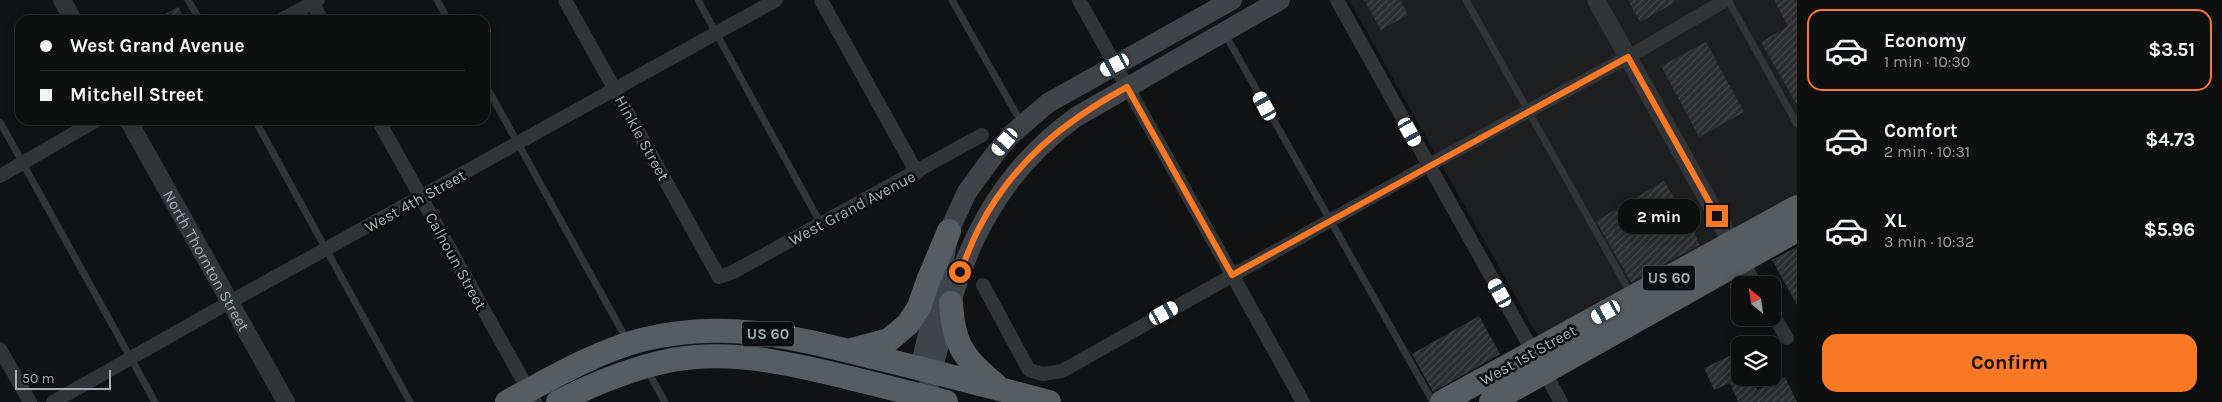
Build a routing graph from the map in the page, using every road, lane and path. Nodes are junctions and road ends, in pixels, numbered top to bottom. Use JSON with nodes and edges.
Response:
{"nodes":[{"id":1,"x":62,"y":0,"type":"edge"},
{"id":2,"x":188,"y":0,"type":"edge"},
{"id":3,"x":437,"y":0,"type":"edge"},
{"id":4,"x":565,"y":0,"type":"edge"},
{"id":5,"x":698,"y":0,"type":"edge"},
{"id":6,"x":776,"y":0,"type":"edge"},
{"id":7,"x":820,"y":0,"type":"edge"},
{"id":8,"x":952,"y":0,"type":"edge"},
{"id":9,"x":1079,"y":0,"type":"edge"},
{"id":10,"x":1280,"y":0,"type":"edge"},
{"id":11,"x":1337,"y":0,"type":"edge"},
{"id":12,"x":1466,"y":0,"type":"edge"},
{"id":13,"x":1596,"y":0,"type":"edge"},
{"id":14,"x":1727,"y":0,"type":"edge"},
{"id":15,"x":314,"y":1,"type":"edge"},
{"id":16,"x":1219,"y":3,"type":"edge"},
{"id":17,"x":70,"y":15,"type":"edge"},
{"id":18,"x":197,"y":15,"type":"edge"},
{"id":19,"x":290,"y":15,"type":"edge"},
{"id":20,"x":320,"y":15,"type":"edge"},
{"id":21,"x":445,"y":15,"type":"edge"},
{"id":22,"x":1224,"y":32,"type":"junction"},
{"id":23,"x":716,"y":33,"type":"junction"},
{"id":24,"x":1628,"y":57,"type":"junction"},
{"id":25,"x":1115,"y":65,"type":"junction"},
{"id":26,"x":1127,"y":87,"type":"junction"},
{"id":27,"x":615,"y":90,"type":"junction"},
{"id":28,"x":490,"y":93,"type":"edge"},
{"id":29,"x":1529,"y":111,"type":"junction"},
{"id":30,"x":0,"y":122,"type":"edge"},
{"id":31,"x":1023,"y":124,"type":"junction"},
{"id":32,"x":1797,"y":124,"type":"edge"},
{"id":33,"x":88,"y":125,"type":"edge"},
{"id":34,"x":131,"y":125,"type":"edge"},
{"id":35,"x":258,"y":125,"type":"edge"},
{"id":36,"x":381,"y":125,"type":"edge"},
{"id":37,"x":982,"y":135,"type":"dead end"},
{"id":38,"x":519,"y":143,"type":"junction"},
{"id":39,"x":23,"y":163,"type":"junction"},
{"id":40,"x":1429,"y":165,"type":"junction"},
{"id":41,"x":917,"y":173,"type":"junction"},
{"id":42,"x":0,"y":176,"type":"edge"},
{"id":43,"x":421,"y":198,"type":"junction"},
{"id":44,"x":1797,"y":207,"type":"edge"},
{"id":45,"x":1329,"y":221,"type":"junction"},
{"id":46,"x":821,"y":224,"type":"junction"},
{"id":47,"x":1797,"y":230,"type":"edge"},
{"id":48,"x":948,"y":231,"type":"junction"},
{"id":49,"x":326,"y":249,"type":"junction"},
{"id":50,"x":1737,"y":252,"type":"junction"},
{"id":51,"x":1232,"y":275,"type":"junction"},
{"id":52,"x":1751,"y":276,"type":"edge"},
{"id":53,"x":719,"y":277,"type":"joint"},
{"id":54,"x":983,"y":285,"type":"dead end"},
{"id":55,"x":1633,"y":297,"type":"junction"},
{"id":56,"x":230,"y":302,"type":"junction"},
{"id":57,"x":951,"y":303,"type":"junction"},
{"id":58,"x":1781,"y":324,"type":"edge"},
{"id":59,"x":1792,"y":338,"type":"edge"},
{"id":60,"x":630,"y":344,"type":"junction"},
{"id":61,"x":0,"y":349,"type":"edge"},
{"id":62,"x":848,"y":351,"type":"junction"},
{"id":63,"x":131,"y":358,"type":"junction"},
{"id":64,"x":1539,"y":362,"type":"junction"},
{"id":65,"x":646,"y":366,"type":"junction"},
{"id":66,"x":926,"y":370,"type":"junction"},
{"id":67,"x":1001,"y":389,"type":"junction"},
{"id":68,"x":531,"y":396,"type":"edge"},
{"id":69,"x":928,"y":398,"type":"edge"},
{"id":70,"x":30,"y":402,"type":"edge"},
{"id":71,"x":53,"y":402,"type":"edge"},
{"id":72,"x":155,"y":402,"type":"edge"},
{"id":73,"x":286,"y":402,"type":"edge"},
{"id":74,"x":410,"y":402,"type":"edge"},
{"id":75,"x":507,"y":402,"type":"edge"},
{"id":76,"x":558,"y":402,"type":"edge"},
{"id":77,"x":665,"y":402,"type":"edge"},
{"id":78,"x":1050,"y":402,"type":"edge"},
{"id":79,"x":1303,"y":402,"type":"edge"},
{"id":80,"x":1433,"y":402,"type":"edge"},
{"id":81,"x":1442,"y":402,"type":"edge"},
{"id":82,"x":1491,"y":402,"type":"edge"},
{"id":83,"x":1560,"y":402,"type":"edge"}],
"edges":[{"from":1,"to":17,"type":"street"},
{"from":2,"to":18,"type":"lane"},
{"from":3,"to":21,"type":"lane"},
{"from":4,"to":27,"type":"street","name":"Hinkle Street"},
{"from":5,"to":23,"type":"lane"},
{"from":6,"to":23,"type":"street","name":"West 4th Street"},
{"from":7,"to":41,"type":"street"},
{"from":8,"to":31,"type":"lane"},
{"from":9,"to":25,"type":"street"},
{"from":10,"to":22,"type":"main road"},
{"from":11,"to":40,"type":"street"},
{"from":12,"to":29,"type":"lane"},
{"from":13,"to":24,"type":"street"},
{"from":14,"to":24,"type":"street"},
{"from":14,"to":32,"type":"lane"},
{"from":15,"to":19,"type":"street"},
{"from":15,"to":20,"type":"street"},
{"from":16,"to":25,"type":"main road"},
{"from":22,"to":26,"type":"main road"},
{"from":22,"to":45,"type":"lane"},
{"from":23,"to":27,"type":"street","name":"West 4th Street"},
{"from":23,"to":46,"type":"lane"},
{"from":24,"to":29,"type":"street"},
{"from":24,"to":50,"type":"street"},
{"from":25,"to":26,"type":"street"},
{"from":25,"to":31,"type":"main road"},
{"from":26,"to":51,"type":"street"},
{"from":26,"to":57,"type":"main road"},
{"from":27,"to":38,"type":"street","name":"West 4th Street"},
{"from":27,"to":53,"type":"street","name":"Hinkle Street"},
{"from":28,"to":38,"type":"lane"},
{"from":29,"to":40,"type":"street"},
{"from":29,"to":55,"type":"lane"},
{"from":30,"to":39,"type":"lane"},
{"from":31,"to":48,"type":"main road"},
{"from":33,"to":39,"type":"street"},
{"from":34,"to":56,"type":"street","name":"North Thornton Street"},
{"from":35,"to":49,"type":"lane"},
{"from":36,"to":43,"type":"street","name":"Calhoun Street"},
{"from":37,"to":41,"type":"street","name":"West Grand Avenue"},
{"from":38,"to":43,"type":"street","name":"West 4th Street"},
{"from":38,"to":60,"type":"lane"},
{"from":39,"to":42,"type":"street"},
{"from":39,"to":63,"type":"lane"},
{"from":40,"to":45,"type":"street"},
{"from":40,"to":64,"type":"street"},
{"from":41,"to":46,"type":"street","name":"West Grand Avenue"},
{"from":43,"to":49,"type":"street","name":"West 4th Street"},
{"from":43,"to":68,"type":"street","name":"Calhoun Street"},
{"from":44,"to":50,"type":"highway","name":"West 1st Street","number":"US 60"},
{"from":45,"to":51,"type":"street"},
{"from":45,"to":80,"type":"lane"},
{"from":46,"to":53,"type":"street","name":"West Grand Avenue"},
{"from":47,"to":50,"type":"highway","name":"West 1st Street","number":"US 60"},
{"from":48,"to":62,"type":"highway"},
{"from":48,"to":66,"type":"main road"},
{"from":49,"to":56,"type":"street","name":"West 4th Street"},
{"from":49,"to":74,"type":"lane"},
{"from":50,"to":52,"type":"street"},
{"from":50,"to":55,"type":"highway","name":"West 1st Street","number":"US 60"},
{"from":50,"to":64,"type":"highway","name":"West 1st Street","number":"US 60"},
{"from":51,"to":54,"type":"street"},
{"from":51,"to":79,"type":"street"},
{"from":55,"to":64,"type":"highway","name":"West 1st Street","number":"US 60"},
{"from":56,"to":63,"type":"street","name":"West 4th Street"},
{"from":56,"to":73,"type":"street","name":"North Thornton Street"},
{"from":57,"to":66,"type":"main road"},
{"from":57,"to":67,"type":"highway"},
{"from":58,"to":59,"type":"street"},
{"from":60,"to":62,"type":"highway","number":"US 60"},
{"from":60,"to":68,"type":"highway","number":"US 60"},
{"from":61,"to":70,"type":"street"},
{"from":62,"to":66,"type":"highway","number":"US 60"},
{"from":63,"to":71,"type":"street","name":"West 4th Street"},
{"from":63,"to":72,"type":"lane"},
{"from":64,"to":81,"type":"highway","name":"West 1st Street","number":"US 60"},
{"from":64,"to":82,"type":"highway","name":"West 1st Street","number":"US 60"},
{"from":64,"to":83,"type":"street"},
{"from":65,"to":69,"type":"highway","number":"US 60"},
{"from":65,"to":76,"type":"highway","number":"US 60"},
{"from":65,"to":77,"type":"lane"},
{"from":66,"to":67,"type":"highway","number":"US 60"},
{"from":66,"to":69,"type":"main road"},
{"from":67,"to":78,"type":"highway","number":"US 60"},
{"from":68,"to":75,"type":"highway","number":"US 60"}]}
